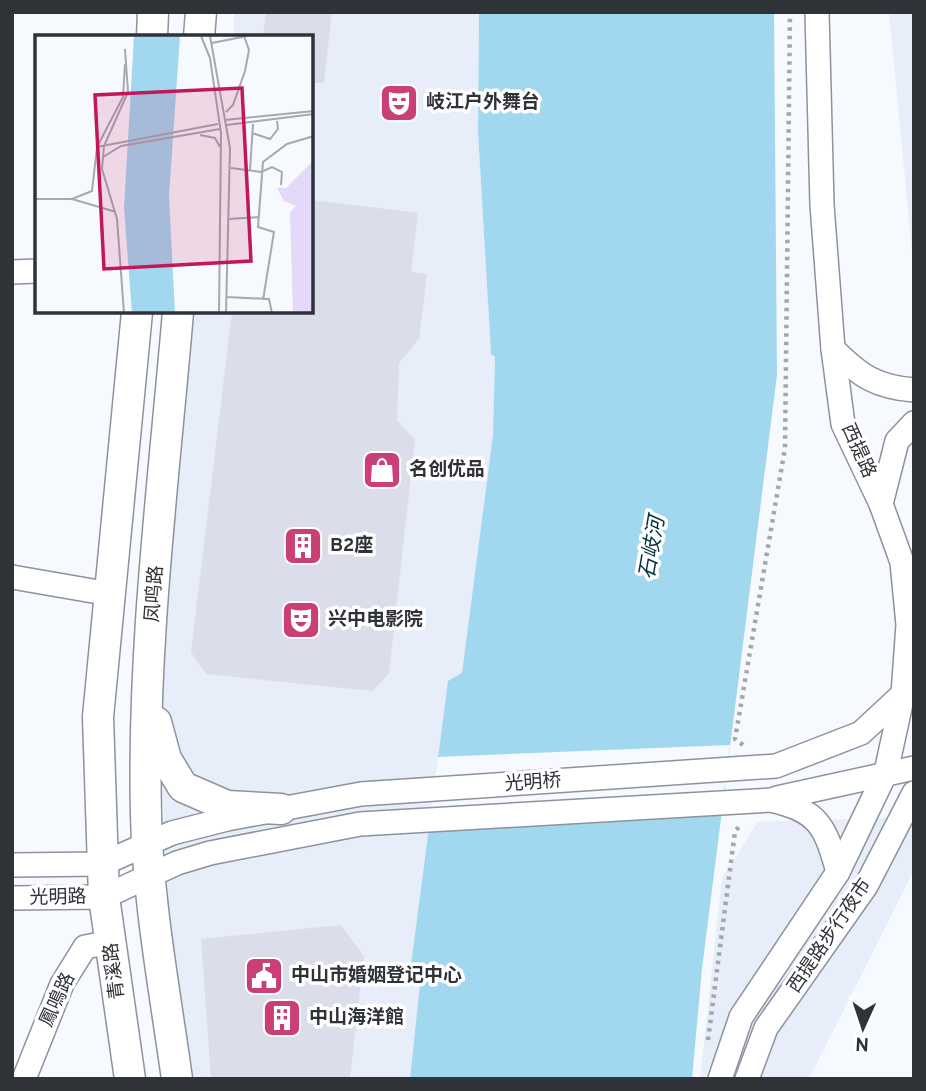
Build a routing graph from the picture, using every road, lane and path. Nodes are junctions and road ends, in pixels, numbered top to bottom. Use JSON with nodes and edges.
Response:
{"nodes":[{"id":1,"x":153,"y":12,"type":"edge"},
{"id":2,"x":201,"y":12,"type":"edge"},
{"id":3,"x":790,"y":12,"type":"edge"},
{"id":4,"x":817,"y":12,"type":"edge"},
{"id":5,"x":152,"y":35,"type":"edge"},
{"id":6,"x":199,"y":35,"type":"edge"},
{"id":7,"x":35,"y":271,"type":"edge"},
{"id":8,"x":12,"y":272,"type":"edge"},
{"id":9,"x":137,"y":313,"type":"edge"},
{"id":10,"x":178,"y":313,"type":"edge"},
{"id":11,"x":833,"y":349,"type":"junction"},
{"id":12,"x":914,"y":390,"type":"edge"},
{"id":13,"x":914,"y":424,"type":"edge"},
{"id":14,"x":881,"y":504,"type":"junction"},
{"id":15,"x":12,"y":577,"type":"edge"},
{"id":16,"x":110,"y":594,"type":"junction"},
{"id":17,"x":150,"y":662,"type":"junction"},
{"id":18,"x":903,"y":694,"type":"junction"},
{"id":19,"x":776,"y":766,"type":"junction"},
{"id":20,"x":914,"y":768,"type":"edge"},
{"id":21,"x":886,"y":772,"type":"junction"},
{"id":22,"x":914,"y":793,"type":"edge"},
{"id":23,"x":771,"y":800,"type":"junction"},
{"id":24,"x":281,"y":809,"type":"junction"},
{"id":25,"x":148,"y":842,"type":"junction"},
{"id":26,"x":102,"y":864,"type":"junction"},
{"id":27,"x":12,"y":865,"type":"edge"},
{"id":28,"x":838,"y":872,"type":"junction"},
{"id":29,"x":150,"y":876,"type":"junction"},
{"id":30,"x":104,"y":897,"type":"junction"},
{"id":31,"x":12,"y":898,"type":"edge"},
{"id":32,"x":111,"y":942,"type":"junction"},
{"id":33,"x":706,"y":1053,"type":"dead end"},
{"id":34,"x":24,"y":1079,"type":"edge"},
{"id":35,"x":130,"y":1079,"type":"edge"},
{"id":36,"x":177,"y":1079,"type":"edge"},
{"id":37,"x":720,"y":1079,"type":"edge"},
{"id":38,"x":747,"y":1079,"type":"edge"}],
"edges":[{"from":1,"to":5,"type":"main road"},
{"from":2,"to":6,"type":"main road"},
{"from":3,"to":19,"type":"path"},
{"from":4,"to":11,"type":"street","name":"西提路"},
{"from":7,"to":8,"type":"street"},
{"from":9,"to":16,"type":"main road"},
{"from":10,"to":17,"type":"main road","name":"凤鸣路"},
{"from":11,"to":12,"type":"street"},
{"from":11,"to":14,"type":"street","name":"西提路"},
{"from":13,"to":14,"type":"street"},
{"from":14,"to":18,"type":"street","name":"西提路"},
{"from":15,"to":16,"type":"street"},
{"from":16,"to":26,"type":"main road"},
{"from":17,"to":24,"type":"main road"},
{"from":17,"to":25,"type":"main road","name":"凤鸣路"},
{"from":18,"to":19,"type":"street","name":"光明桥"},
{"from":18,"to":21,"type":"street","name":"西提路"},
{"from":19,"to":24,"type":"street","name":"光明桥"},
{"from":20,"to":21,"type":"street"},
{"from":21,"to":23,"type":"street"},
{"from":21,"to":28,"type":"street","name":"西提路"},
{"from":22,"to":38,"type":"street","name":"西提路步行夜市"},
{"from":23,"to":28,"type":"street","name":"光明桥"},
{"from":23,"to":29,"type":"street","name":"光明桥"},
{"from":23,"to":33,"type":"path"},
{"from":24,"to":25,"type":"street","name":"光明桥"},
{"from":25,"to":26,"type":"street","name":"光明桥"},
{"from":25,"to":29,"type":"main road","name":"凤鸣路"},
{"from":26,"to":27,"type":"street","name":"光明路"},
{"from":26,"to":30,"type":"main road","name":"青溪路"},
{"from":28,"to":37,"type":"street","name":"西提路步行夜市"},
{"from":29,"to":30,"type":"street","name":"光明桥"},
{"from":29,"to":36,"type":"main road"},
{"from":30,"to":31,"type":"street","name":"光明路"},
{"from":30,"to":32,"type":"main road","name":"青溪路"},
{"from":32,"to":34,"type":"street","name":"鳳鳴路"},
{"from":32,"to":35,"type":"main road","name":"青溪路"}]}
